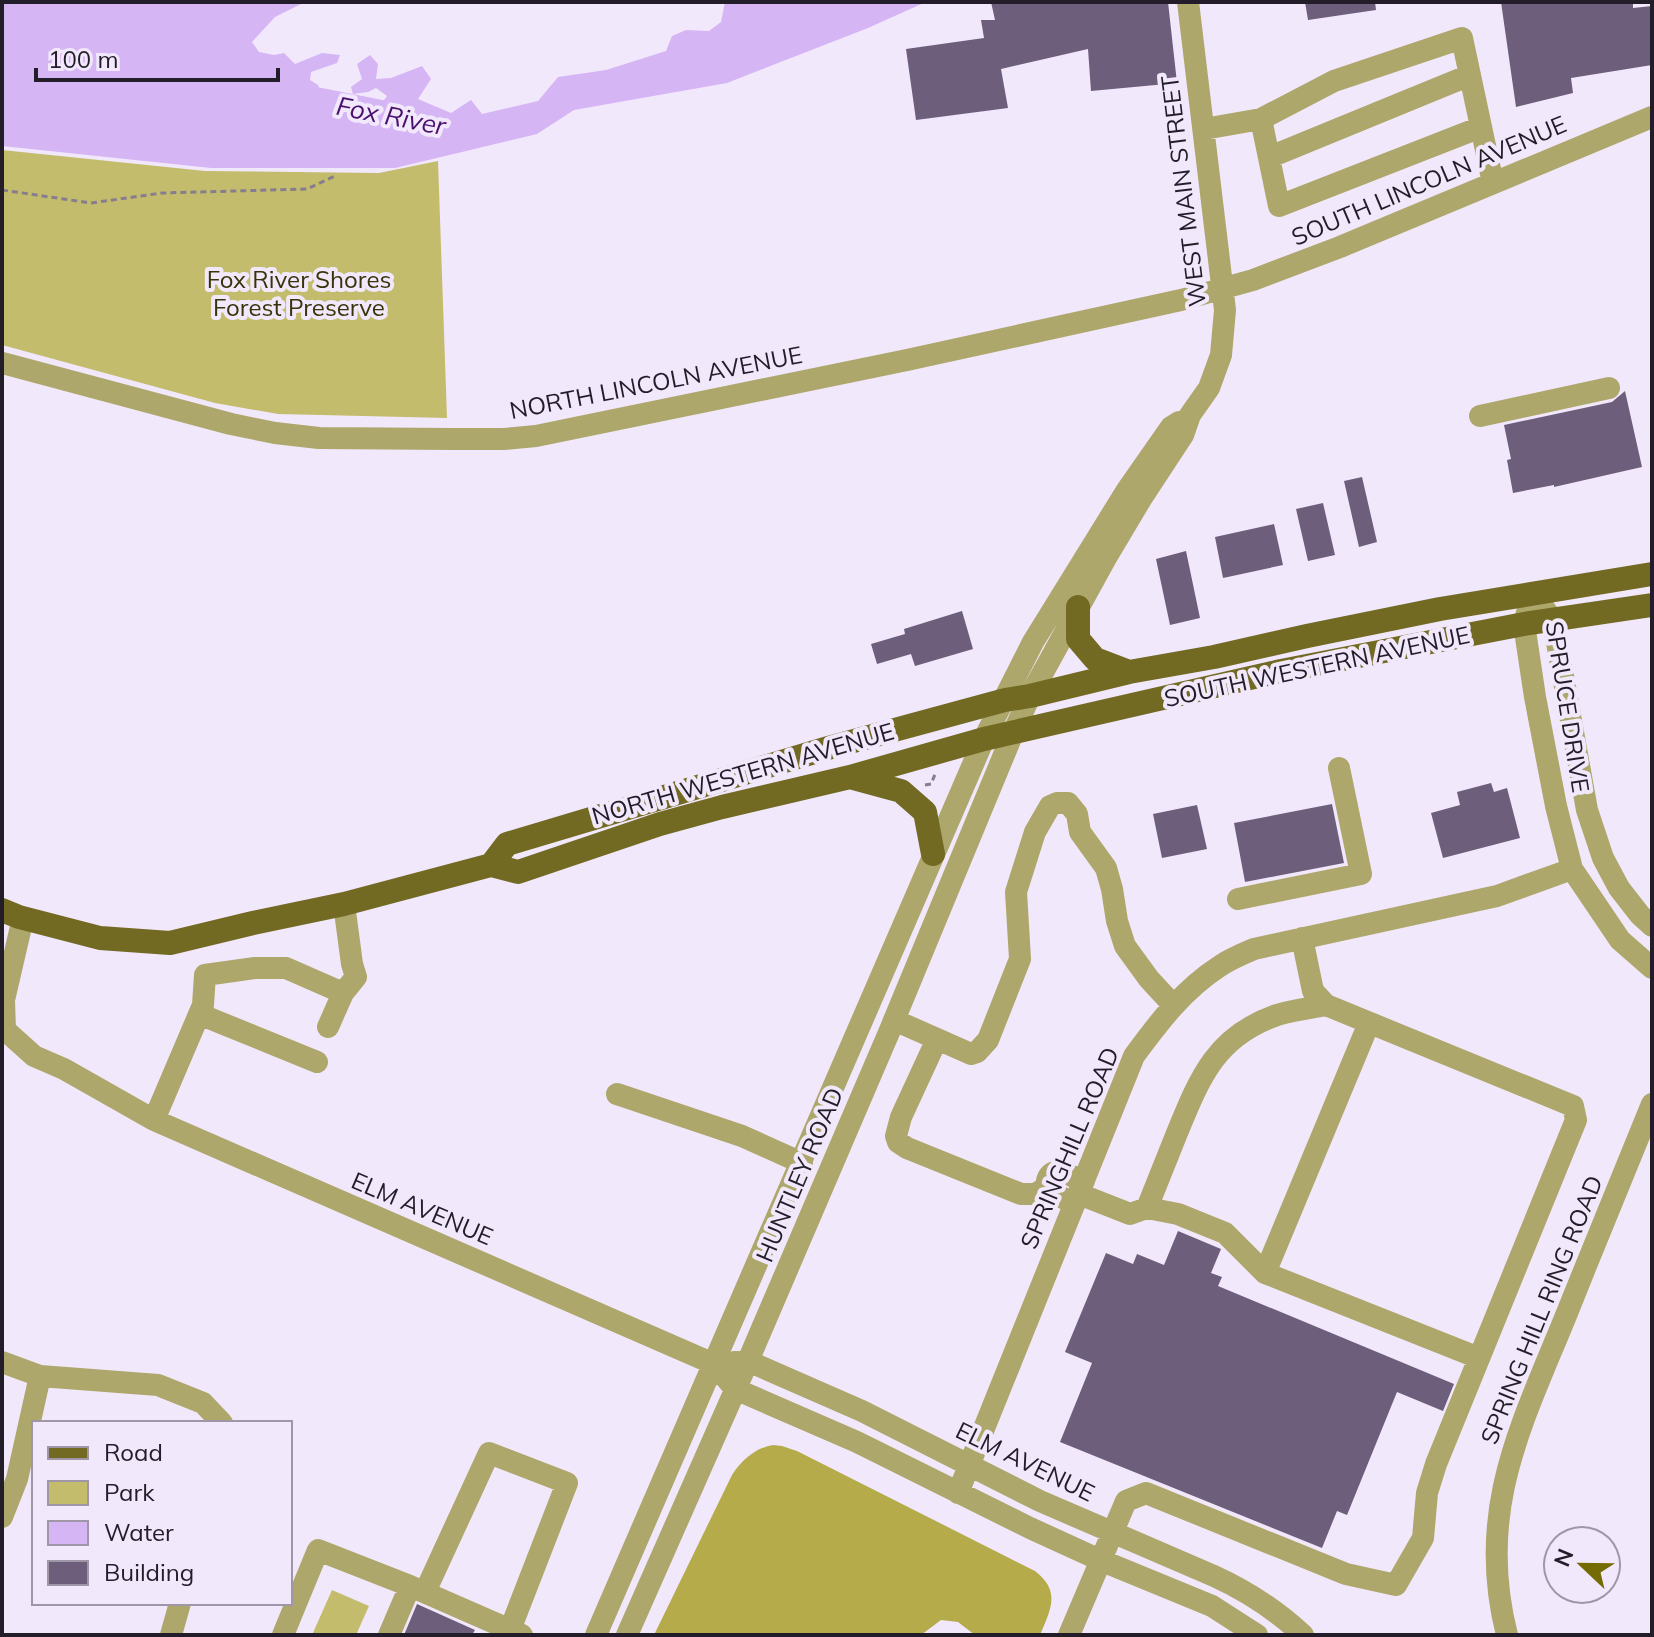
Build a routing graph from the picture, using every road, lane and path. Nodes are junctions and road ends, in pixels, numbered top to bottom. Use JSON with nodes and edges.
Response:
{"nodes":[{"id":1,"x":1188,"y":2,"type":"edge"},
{"id":2,"x":1470,"y":75,"type":"junction"},
{"id":3,"x":1652,"y":117,"type":"edge"},
{"id":4,"x":1261,"y":119,"type":"junction"},
{"id":5,"x":1481,"y":127,"type":"junction"},
{"id":6,"x":1204,"y":129,"type":"junction"},
{"id":7,"x":1270,"y":157,"type":"junction"},
{"id":8,"x":335,"y":176,"type":"dead end"},
{"id":9,"x":1493,"y":183,"type":"junction"},
{"id":10,"x":2,"y":190,"type":"edge"},
{"id":11,"x":1224,"y":288,"type":"junction"},
{"id":12,"x":2,"y":363,"type":"edge"},
{"id":13,"x":1609,"y":388,"type":"dead end"},
{"id":14,"x":1190,"y":415,"type":"junction"},
{"id":15,"x":1480,"y":416,"type":"dead end"},
{"id":16,"x":1652,"y":574,"type":"edge"},
{"id":17,"x":1532,"y":593,"type":"junction"},
{"id":18,"x":1652,"y":605,"type":"edge"},
{"id":19,"x":1078,"y":607,"type":"junction"},
{"id":20,"x":1553,"y":620,"type":"junction"},
{"id":21,"x":1524,"y":624,"type":"junction"},
{"id":22,"x":1129,"y":672,"type":"junction"},
{"id":23,"x":1030,"y":696,"type":"junction"},
{"id":24,"x":1005,"y":700,"type":"junction"},
{"id":25,"x":1013,"y":733,"type":"junction"},
{"id":26,"x":984,"y":739,"type":"junction"},
{"id":27,"x":1339,"y":768,"type":"dead end"},
{"id":28,"x":936,"y":772,"type":"dead end"},
{"id":29,"x":850,"y":777,"type":"junction"},
{"id":30,"x":930,"y":784,"type":"dead end"},
{"id":31,"x":933,"y":854,"type":"junction"},
{"id":32,"x":491,"y":865,"type":"junction"},
{"id":33,"x":1572,"y":869,"type":"junction"},
{"id":34,"x":1238,"y":899,"type":"dead end"},
{"id":35,"x":344,"y":904,"type":"junction"},
{"id":36,"x":13,"y":914,"type":"edge"},
{"id":37,"x":1652,"y":926,"type":"edge"},
{"id":38,"x":1302,"y":938,"type":"junction"},
{"id":39,"x":1652,"y":968,"type":"edge"},
{"id":40,"x":343,"y":993,"type":"junction"},
{"id":41,"x":1173,"y":1005,"type":"junction"},
{"id":42,"x":1326,"y":1005,"type":"junction"},
{"id":43,"x":199,"y":1014,"type":"junction"},
{"id":44,"x":894,"y":1020,"type":"junction"},
{"id":45,"x":1369,"y":1023,"type":"junction"},
{"id":46,"x":328,"y":1027,"type":"dead end"},
{"id":47,"x":937,"y":1039,"type":"junction"},
{"id":48,"x":317,"y":1062,"type":"dead end"},
{"id":49,"x":617,"y":1094,"type":"dead end"},
{"id":50,"x":1652,"y":1104,"type":"edge"},
{"id":51,"x":154,"y":1120,"type":"junction"},
{"id":52,"x":802,"y":1163,"type":"junction"},
{"id":53,"x":1079,"y":1193,"type":"junction"},
{"id":54,"x":1147,"y":1208,"type":"junction"},
{"id":55,"x":1265,"y":1273,"type":"junction"},
{"id":56,"x":1479,"y":1358,"type":"junction"},
{"id":57,"x":748,"y":1361,"type":"junction"},
{"id":58,"x":2,"y":1362,"type":"edge"},
{"id":59,"x":714,"y":1364,"type":"junction"},
{"id":60,"x":40,"y":1376,"type":"junction"},
{"id":61,"x":735,"y":1389,"type":"junction"},
{"id":62,"x":220,"y":1421,"type":"edge"},
{"id":63,"x":969,"y":1465,"type":"junction"},
{"id":64,"x":958,"y":1493,"type":"junction"},
{"id":65,"x":2,"y":1517,"type":"edge"},
{"id":66,"x":1112,"y":1532,"type":"junction"},
{"id":67,"x":1100,"y":1560,"type":"junction"},
{"id":68,"x":418,"y":1589,"type":"junction"},
{"id":69,"x":179,"y":1605,"type":"edge"},
{"id":70,"x":514,"y":1633,"type":"edge"},
{"id":71,"x":590,"y":1634,"type":"edge"},
{"id":72,"x":171,"y":1635,"type":"edge"},
{"id":73,"x":283,"y":1635,"type":"edge"},
{"id":74,"x":389,"y":1635,"type":"edge"},
{"id":75,"x":627,"y":1635,"type":"edge"},
{"id":76,"x":1069,"y":1635,"type":"edge"},
{"id":77,"x":1257,"y":1635,"type":"edge"},
{"id":78,"x":1303,"y":1635,"type":"edge"},
{"id":79,"x":1507,"y":1635,"type":"edge"}],
"edges":[{"from":1,"to":6,"type":"street","name":"WEST MAIN STREET"},
{"from":2,"to":4,"type":"street"},
{"from":2,"to":5,"type":"street"},
{"from":2,"to":7,"type":"street"},
{"from":3,"to":9,"type":"street","name":"SOUTH LINCOLN AVENUE"},
{"from":4,"to":6,"type":"street"},
{"from":4,"to":7,"type":"street"},
{"from":5,"to":7,"type":"street"},
{"from":5,"to":9,"type":"street"},
{"from":6,"to":11,"type":"street","name":"WEST MAIN STREET"},
{"from":8,"to":10,"type":"path"},
{"from":9,"to":11,"type":"street","name":"SOUTH LINCOLN AVENUE"},
{"from":11,"to":12,"type":"street","name":"NORTH LINCOLN AVENUE"},
{"from":11,"to":14,"type":"street","name":"WEST MAIN STREET"},
{"from":13,"to":15,"type":"street"},
{"from":14,"to":19,"type":"street","name":"WEST MAIN STREET"},
{"from":14,"to":24,"type":"street","name":"WEST MAIN STREET"},
{"from":16,"to":17,"type":"main road","name":"SOUTH WESTERN AVENUE"},
{"from":17,"to":20,"type":"street","name":"SPRUCE DRIVE"},
{"from":17,"to":21,"type":"street","name":"SPRUCE DRIVE"},
{"from":17,"to":22,"type":"main road","name":"SOUTH WESTERN AVENUE"},
{"from":18,"to":20,"type":"main road","name":"SOUTH WESTERN AVENUE"},
{"from":19,"to":22,"type":"main road"},
{"from":19,"to":23,"type":"street","name":"WEST MAIN STREET"},
{"from":20,"to":21,"type":"main road","name":"SOUTH WESTERN AVENUE"},
{"from":20,"to":37,"type":"street","name":"SPRUCE DRIVE"},
{"from":21,"to":25,"type":"main road","name":"SOUTH WESTERN AVENUE"},
{"from":21,"to":33,"type":"street","name":"SPRUCE DRIVE"},
{"from":22,"to":23,"type":"main road","name":"SOUTH WESTERN AVENUE"},
{"from":23,"to":24,"type":"main road","name":"SOUTH WESTERN AVENUE"},
{"from":23,"to":25,"type":"street","name":"WEST MAIN STREET"},
{"from":24,"to":26,"type":"street","name":"WEST MAIN STREET"},
{"from":24,"to":32,"type":"main road","name":"NORTH WESTERN AVENUE"},
{"from":25,"to":26,"type":"main road","name":"SOUTH WESTERN AVENUE"},
{"from":25,"to":44,"type":"street","name":"HUNTLEY ROAD"},
{"from":26,"to":29,"type":"main road","name":"NORTH WESTERN AVENUE"},
{"from":26,"to":31,"type":"street","name":"HUNTLEY ROAD"},
{"from":27,"to":34,"type":"street"},
{"from":28,"to":30,"type":"path"},
{"from":29,"to":31,"type":"main road"},
{"from":29,"to":32,"type":"main road","name":"NORTH WESTERN AVENUE"},
{"from":31,"to":52,"type":"street","name":"HUNTLEY ROAD"},
{"from":32,"to":35,"type":"main road","name":"NORTH WESTERN AVENUE"},
{"from":33,"to":38,"type":"street","name":"SPRINGHILL ROAD"},
{"from":33,"to":39,"type":"street","name":"SPRUCE DRIVE"},
{"from":35,"to":36,"type":"main road","name":"NORTH WESTERN AVENUE"},
{"from":35,"to":40,"type":"street"},
{"from":36,"to":51,"type":"street","name":"ELM AVENUE"},
{"from":38,"to":41,"type":"street","name":"SPRINGHILL ROAD"},
{"from":38,"to":42,"type":"street"},
{"from":40,"to":43,"type":"street"},
{"from":40,"to":46,"type":"street"},
{"from":41,"to":47,"type":"street"},
{"from":41,"to":53,"type":"street","name":"SPRINGHILL ROAD"},
{"from":42,"to":45,"type":"street"},
{"from":42,"to":54,"type":"street"},
{"from":43,"to":48,"type":"street"},
{"from":43,"to":51,"type":"street"},
{"from":44,"to":47,"type":"street"},
{"from":44,"to":57,"type":"street","name":"HUNTLEY ROAD"},
{"from":45,"to":55,"type":"street"},
{"from":45,"to":56,"type":"street"},
{"from":47,"to":53,"type":"street"},
{"from":49,"to":52,"type":"street"},
{"from":50,"to":79,"type":"street","name":"SPRING HILL RING ROAD"},
{"from":51,"to":59,"type":"street","name":"ELM AVENUE"},
{"from":52,"to":59,"type":"street","name":"HUNTLEY ROAD"},
{"from":53,"to":54,"type":"street"},
{"from":53,"to":63,"type":"street","name":"SPRINGHILL ROAD"},
{"from":54,"to":55,"type":"street"},
{"from":55,"to":56,"type":"street"},
{"from":56,"to":66,"type":"street"},
{"from":57,"to":59,"type":"street","name":"ELM AVENUE"},
{"from":57,"to":61,"type":"street","name":"HUNTLEY ROAD"},
{"from":57,"to":63,"type":"street","name":"ELM AVENUE"},
{"from":58,"to":60,"type":"street"},
{"from":59,"to":61,"type":"street","name":"ELM AVENUE"},
{"from":59,"to":71,"type":"street","name":"HUNTLEY ROAD"},
{"from":60,"to":62,"type":"street"},
{"from":60,"to":65,"type":"street"},
{"from":61,"to":64,"type":"street","name":"ELM AVENUE"},
{"from":61,"to":75,"type":"street","name":"HUNTLEY ROAD"},
{"from":63,"to":64,"type":"street","name":"SPRINGHILL ROAD"},
{"from":63,"to":66,"type":"street","name":"ELM AVENUE"},
{"from":64,"to":67,"type":"street","name":"ELM AVENUE"},
{"from":66,"to":67,"type":"street"},
{"from":66,"to":78,"type":"street","name":"ELM AVENUE"},
{"from":67,"to":76,"type":"street"},
{"from":67,"to":77,"type":"street","name":"ELM AVENUE"},
{"from":68,"to":70,"type":"street"},
{"from":68,"to":70,"type":"street"},
{"from":68,"to":73,"type":"street"},
{"from":68,"to":74,"type":"street"},
{"from":69,"to":72,"type":"street"}]}
